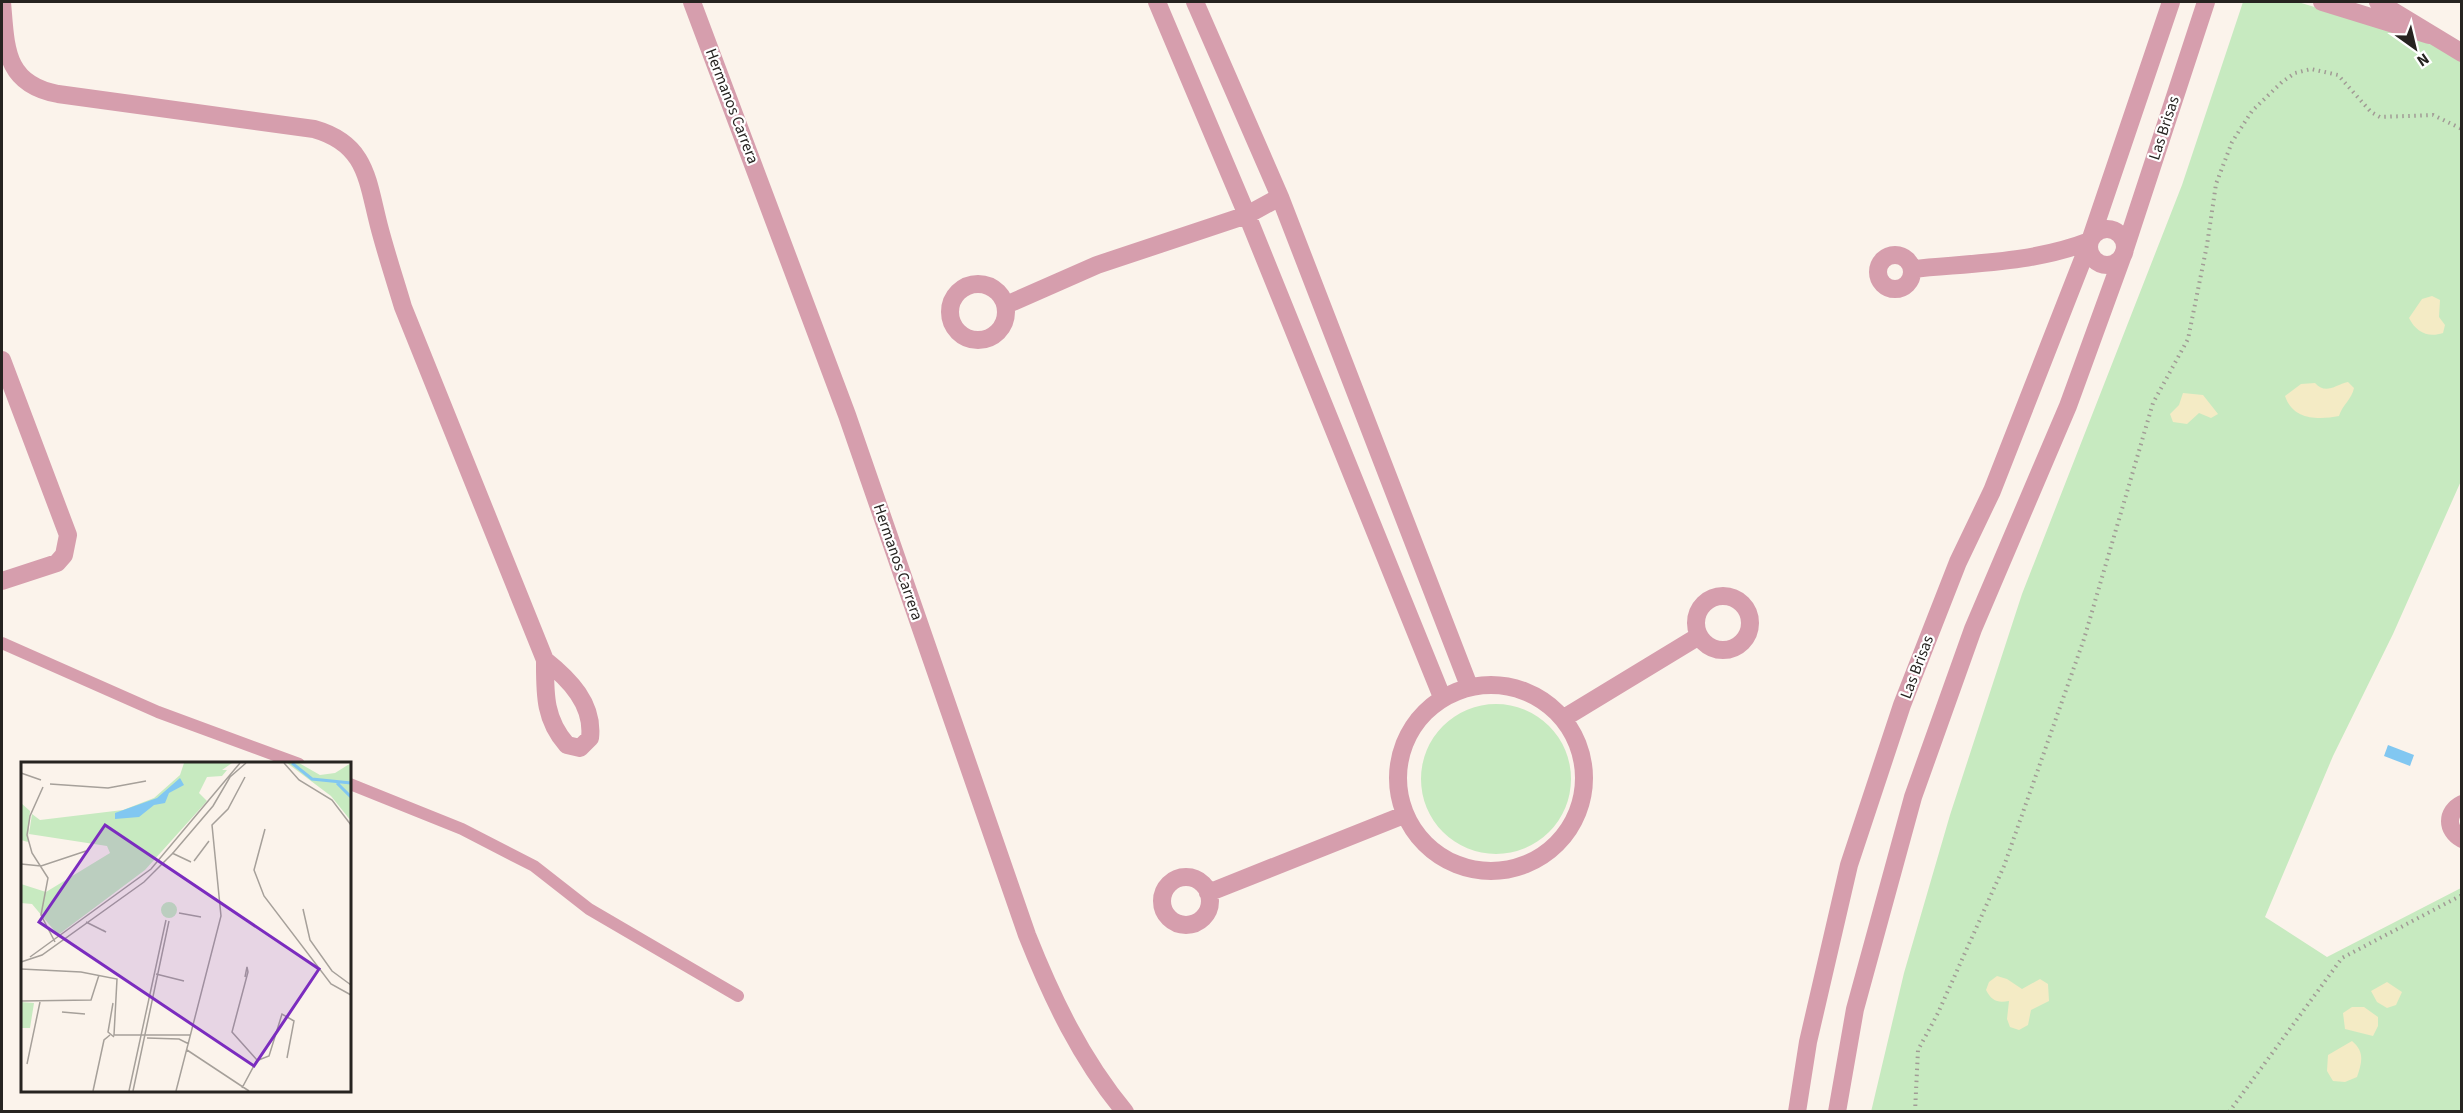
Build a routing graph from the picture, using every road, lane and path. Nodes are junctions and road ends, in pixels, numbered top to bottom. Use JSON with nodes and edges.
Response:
{"nodes":[{"id":1,"x":692,"y":2,"type":"edge"},
{"id":2,"x":1157,"y":2,"type":"edge"},
{"id":3,"x":1195,"y":2,"type":"edge"},
{"id":4,"x":2171,"y":2,"type":"edge"},
{"id":5,"x":2206,"y":2,"type":"edge"},
{"id":6,"x":2322,"y":2,"type":"edge"},
{"id":7,"x":2378,"y":2,"type":"edge"},
{"id":8,"x":2,"y":3,"type":"edge"},
{"id":9,"x":2429,"y":35,"type":"junction"},
{"id":10,"x":2462,"y":53,"type":"edge"},
{"id":11,"x":4,"y":57,"type":"edge"},
{"id":12,"x":2462,"y":129,"type":"edge"},
{"id":13,"x":1280,"y":196,"type":"junction"},
{"id":14,"x":1247,"y":215,"type":"junction"},
{"id":15,"x":2090,"y":241,"type":"junction"},
{"id":16,"x":2123,"y":255,"type":"junction"},
{"id":17,"x":1912,"y":268,"type":"dead end"},
{"id":18,"x":1006,"y":305,"type":"dead end"},
{"id":19,"x":2,"y":360,"type":"edge"},
{"id":20,"x":2,"y":581,"type":"edge"},
{"id":21,"x":1699,"y":636,"type":"dead end"},
{"id":22,"x":2,"y":643,"type":"edge"},
{"id":23,"x":545,"y":660,"type":"dead end"},
{"id":24,"x":1469,"y":686,"type":"junction"},
{"id":25,"x":1442,"y":697,"type":"junction"},
{"id":26,"x":1564,"y":718,"type":"junction"},
{"id":27,"x":294,"y":762,"type":"edge"},
{"id":28,"x":351,"y":784,"type":"edge"},
{"id":29,"x":2462,"y":804,"type":"edge"},
{"id":30,"x":1404,"y":814,"type":"junction"},
{"id":31,"x":2462,"y":839,"type":"edge"},
{"id":32,"x":1208,"y":893,"type":"dead end"},
{"id":33,"x":2462,"y":896,"type":"edge"},
{"id":34,"x":738,"y":996,"type":"dead end"},
{"id":35,"x":1125,"y":1112,"type":"edge"},
{"id":36,"x":1797,"y":1112,"type":"edge"},
{"id":37,"x":1837,"y":1112,"type":"edge"},
{"id":38,"x":1914,"y":1112,"type":"edge"},
{"id":39,"x":2229,"y":1112,"type":"edge"}],
"edges":[{"from":1,"to":35,"type":"street","name":"Hermanos Carrera"},
{"from":2,"to":14,"type":"street"},
{"from":3,"to":13,"type":"street"},
{"from":4,"to":15,"type":"street","name":"Las Brisas"},
{"from":5,"to":16,"type":"street","name":"Las Brisas"},
{"from":6,"to":9,"type":"street"},
{"from":7,"to":9,"type":"street"},
{"from":8,"to":11,"type":"street"},
{"from":9,"to":10,"type":"street"},
{"from":11,"to":23,"type":"street"},
{"from":12,"to":38,"type":"path"},
{"from":13,"to":14,"type":"street"},
{"from":13,"to":24,"type":"street"},
{"from":14,"to":18,"type":"street"},
{"from":14,"to":25,"type":"street"},
{"from":15,"to":16,"type":"street"},
{"from":15,"to":16,"type":"street"},
{"from":15,"to":17,"type":"street"},
{"from":15,"to":36,"type":"street","name":"Las Brisas"},
{"from":16,"to":37,"type":"street","name":"Las Brisas"},
{"from":19,"to":20,"type":"street"},
{"from":21,"to":26,"type":"street"},
{"from":22,"to":27,"type":"lane"},
{"from":24,"to":25,"type":"street"},
{"from":24,"to":26,"type":"street"},
{"from":25,"to":30,"type":"street"},
{"from":26,"to":30,"type":"street"},
{"from":28,"to":34,"type":"lane"},
{"from":29,"to":31,"type":"street"},
{"from":30,"to":32,"type":"street"},
{"from":33,"to":39,"type":"path"}]}
